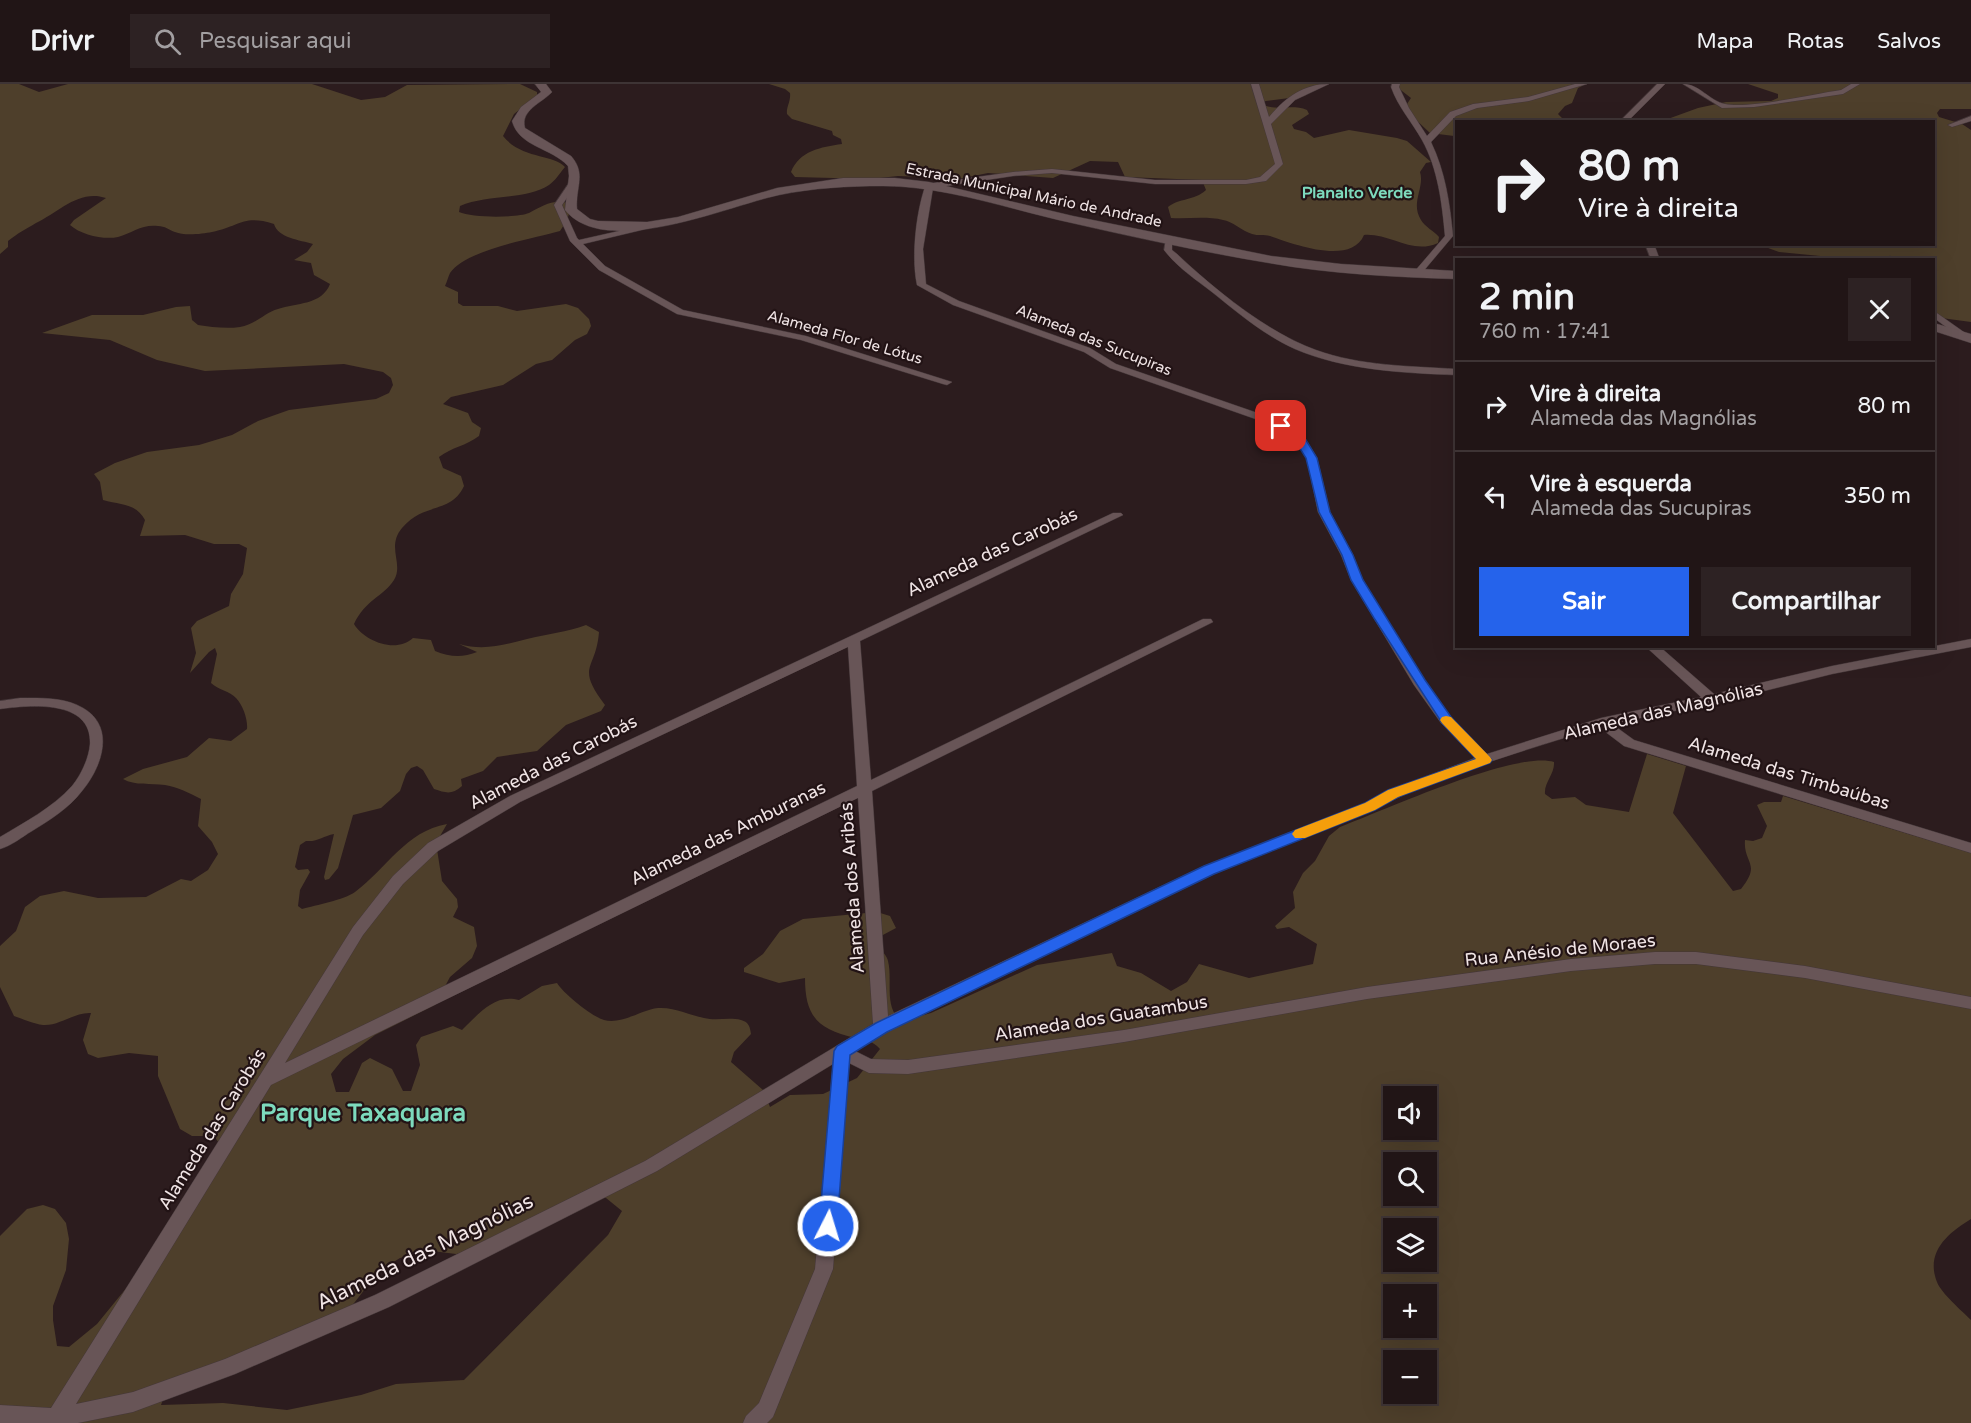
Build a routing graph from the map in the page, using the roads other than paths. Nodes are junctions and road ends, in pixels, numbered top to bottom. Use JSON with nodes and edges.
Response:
{"nodes":[{"id":1,"x":540,"y":84,"type":"edge"},
{"id":2,"x":1255,"y":84,"type":"edge"},
{"id":3,"x":1325,"y":84,"type":"edge"},
{"id":4,"x":1396,"y":84,"type":"edge"},
{"id":5,"x":1583,"y":84,"type":"edge"},
{"id":6,"x":1661,"y":84,"type":"edge"},
{"id":7,"x":1686,"y":84,"type":"edge"},
{"id":8,"x":1856,"y":84,"type":"edge"},
{"id":9,"x":1971,"y":118,"type":"edge"},
{"id":10,"x":1625,"y":120,"type":"edge"},
{"id":11,"x":1267,"y":124,"type":"junction"},
{"id":12,"x":1952,"y":125,"type":"dead end"},
{"id":13,"x":1427,"y":141,"type":"junction"},
{"id":14,"x":574,"y":182,"type":"junction"},
{"id":15,"x":929,"y":186,"type":"junction"},
{"id":16,"x":647,"y":226,"type":"junction"},
{"id":17,"x":1169,"y":241,"type":"junction"},
{"id":18,"x":577,"y":243,"type":"junction"},
{"id":19,"x":1418,"y":272,"type":"junction"},
{"id":20,"x":1455,"y":274,"type":"edge"},
{"id":21,"x":1935,"y":315,"type":"edge"},
{"id":22,"x":1935,"y":327,"type":"edge"},
{"id":23,"x":1968,"y":338,"type":"edge"},
{"id":24,"x":1455,"y":372,"type":"edge"},
{"id":25,"x":947,"y":382,"type":"dead end"},
{"id":26,"x":1117,"y":515,"type":"dead end"},
{"id":27,"x":1207,"y":622,"type":"dead end"},
{"id":28,"x":854,"y":639,"type":"junction"},
{"id":29,"x":1971,"y":643,"type":"edge"},
{"id":30,"x":1956,"y":646,"type":"junction"},
{"id":31,"x":1653,"y":648,"type":"edge"},
{"id":32,"x":1971,"y":655,"type":"edge"},
{"id":33,"x":1711,"y":699,"type":"junction"},
{"id":34,"x":0,"y":705,"type":"edge"},
{"id":35,"x":1601,"y":722,"type":"junction"},
{"id":36,"x":1485,"y":760,"type":"junction"},
{"id":37,"x":865,"y":788,"type":"junction"},
{"id":38,"x":0,"y":844,"type":"edge"},
{"id":39,"x":1971,"y":848,"type":"edge"},
{"id":40,"x":1367,"y":993,"type":"joint"},
{"id":41,"x":1971,"y":1003,"type":"edge"},
{"id":42,"x":881,"y":1027,"type":"junction"},
{"id":43,"x":842,"y":1051,"type":"junction"},
{"id":44,"x":266,"y":1080,"type":"junction"},
{"id":45,"x":0,"y":1415,"type":"edge"},
{"id":46,"x":56,"y":1418,"type":"junction"},
{"id":47,"x":753,"y":1423,"type":"edge"}],
"edges":[{"from":1,"to":14,"type":"street","name":"Estrada Municipal Mário de Andrade"},
{"from":2,"to":11,"type":"street"},
{"from":3,"to":11,"type":"street"},
{"from":4,"to":13,"type":"street"},
{"from":5,"to":13,"type":"street"},
{"from":6,"to":10,"type":"street"},
{"from":7,"to":8,"type":"street"},
{"from":9,"to":12,"type":"street"},
{"from":11,"to":15,"type":"street"},
{"from":13,"to":19,"type":"street"},
{"from":14,"to":16,"type":"street","name":"Estrada Municipal Mário de Andrade"},
{"from":14,"to":18,"type":"street","name":"Alameda Flor de Lótus"},
{"from":15,"to":16,"type":"street","name":"Estrada Municipal Mário de Andrade"},
{"from":15,"to":17,"type":"street","name":"Estrada Municipal Mário de Andrade"},
{"from":15,"to":36,"type":"street","name":"Alameda das Sucupiras"},
{"from":16,"to":18,"type":"street"},
{"from":17,"to":19,"type":"street","name":"Estrada Municipal Mário de Andrade"},
{"from":17,"to":24,"type":"street"},
{"from":18,"to":25,"type":"street","name":"Alameda Flor de Lótus"},
{"from":19,"to":20,"type":"street","name":"Estrada Municipal Mário de Andrade"},
{"from":21,"to":23,"type":"street"},
{"from":22,"to":23,"type":"street"},
{"from":26,"to":28,"type":"street","name":"Alameda das Carobás"},
{"from":27,"to":37,"type":"street","name":"Alameda das Amburanas"},
{"from":28,"to":37,"type":"street","name":"Alameda dos Aribás"},
{"from":28,"to":44,"type":"street","name":"Alameda das Carobás"},
{"from":29,"to":30,"type":"street","name":"Alameda das Magnólias"},
{"from":30,"to":32,"type":"street"},
{"from":30,"to":33,"type":"street","name":"Alameda das Magnólias"},
{"from":31,"to":33,"type":"street"},
{"from":33,"to":35,"type":"street","name":"Alameda das Magnólias"},
{"from":34,"to":38,"type":"street"},
{"from":35,"to":36,"type":"street","name":"Alameda das Magnólias"},
{"from":35,"to":39,"type":"street","name":"Alameda das Timbaúbas"},
{"from":36,"to":42,"type":"street","name":"Alameda das Magnólias"},
{"from":37,"to":42,"type":"street","name":"Alameda dos Aribás"},
{"from":37,"to":44,"type":"street","name":"Alameda das Amburanas"},
{"from":40,"to":41,"type":"street","name":"Rua Anésio de Moraes"},
{"from":40,"to":43,"type":"street","name":"Alameda dos Guatambus"},
{"from":42,"to":43,"type":"street","name":"Alameda das Magnólias"},
{"from":43,"to":46,"type":"street","name":"Alameda das Magnólias"},
{"from":43,"to":47,"type":"street"},
{"from":44,"to":46,"type":"street","name":"Alameda das Carobás"},
{"from":45,"to":46,"type":"street","name":"Alameda das Magnólias"}]}
